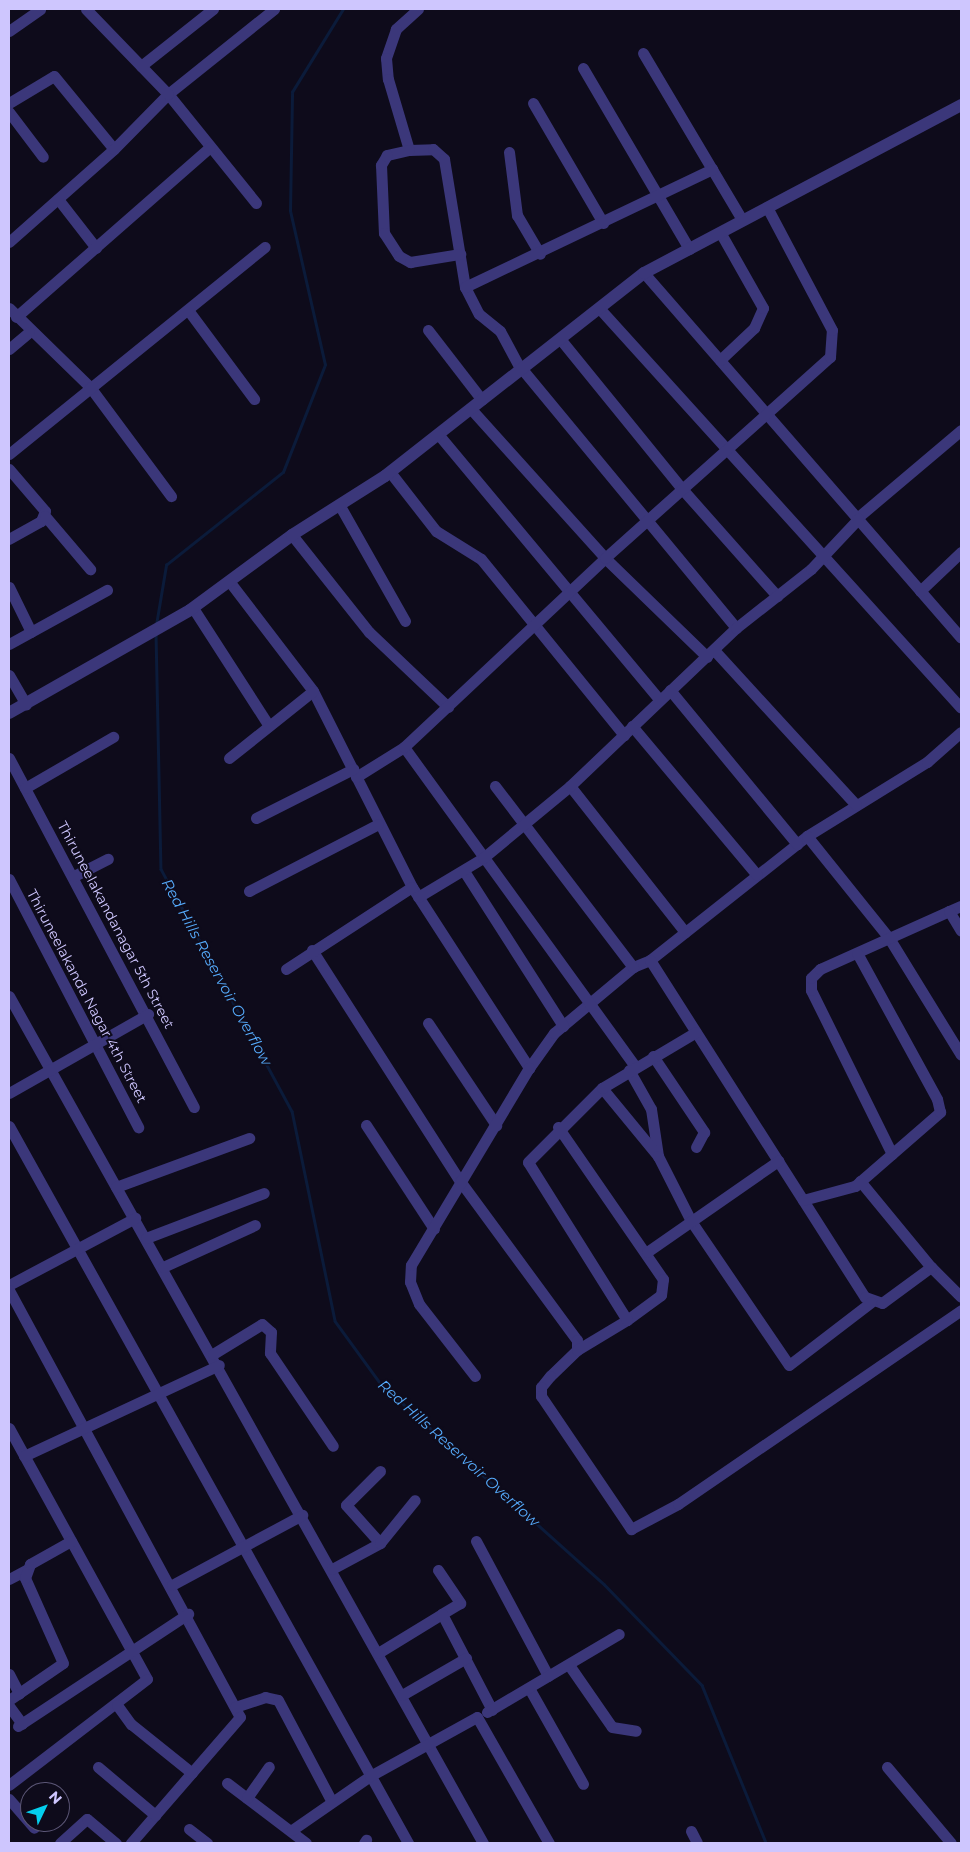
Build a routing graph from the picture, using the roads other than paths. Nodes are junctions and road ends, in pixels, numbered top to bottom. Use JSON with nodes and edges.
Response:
{"nodes":[{"id":1,"x":40,"y":9,"type":"edge"},
{"id":2,"x":86,"y":9,"type":"edge"},
{"id":3,"x":213,"y":9,"type":"edge"},
{"id":4,"x":274,"y":9,"type":"edge"},
{"id":5,"x":418,"y":9,"type":"edge"},
{"id":6,"x":9,"y":31,"type":"edge"},
{"id":7,"x":643,"y":53,"type":"dead end"},
{"id":8,"x":142,"y":66,"type":"junction"},
{"id":9,"x":583,"y":68,"type":"dead end"},
{"id":10,"x":168,"y":94,"type":"junction"},
{"id":11,"x":9,"y":103,"type":"edge"},
{"id":12,"x":533,"y":103,"type":"dead end"},
{"id":13,"x":961,"y":105,"type":"edge"},
{"id":14,"x":9,"y":112,"type":"edge"},
{"id":15,"x":209,"y":148,"type":"junction"},
{"id":16,"x":114,"y":149,"type":"junction"},
{"id":17,"x":409,"y":150,"type":"junction"},
{"id":18,"x":509,"y":152,"type":"dead end"},
{"id":19,"x":43,"y":156,"type":"dead end"},
{"id":20,"x":712,"y":169,"type":"junction"},
{"id":21,"x":657,"y":196,"type":"junction"},
{"id":22,"x":58,"y":198,"type":"junction"},
{"id":23,"x":256,"y":203,"type":"dead end"},
{"id":24,"x":766,"y":207,"type":"junction"},
{"id":25,"x":742,"y":220,"type":"junction"},
{"id":26,"x":604,"y":223,"type":"junction"},
{"id":27,"x":720,"y":232,"type":"junction"},
{"id":28,"x":9,"y":242,"type":"edge"},
{"id":29,"x":265,"y":247,"type":"dead end"},
{"id":30,"x":96,"y":248,"type":"junction"},
{"id":31,"x":689,"y":249,"type":"junction"},
{"id":32,"x":460,"y":254,"type":"junction"},
{"id":33,"x":540,"y":254,"type":"junction"},
{"id":34,"x":644,"y":273,"type":"junction"},
{"id":35,"x":465,"y":288,"type":"junction"},
{"id":36,"x":599,"y":308,"type":"junction"},
{"id":37,"x":188,"y":310,"type":"junction"},
{"id":38,"x":12,"y":313,"type":"edge"},
{"id":39,"x":428,"y":330,"type":"dead end"},
{"id":40,"x":29,"y":332,"type":"junction"},
{"id":41,"x":561,"y":340,"type":"junction"},
{"id":42,"x":9,"y":349,"type":"edge"},
{"id":43,"x":720,"y":360,"type":"junction"},
{"id":44,"x":522,"y":370,"type":"junction"},
{"id":45,"x":90,"y":387,"type":"junction"},
{"id":46,"x":254,"y":399,"type":"dead end"},
{"id":47,"x":482,"y":400,"type":"junction"},
{"id":48,"x":472,"y":409,"type":"junction"},
{"id":49,"x":767,"y":416,"type":"junction"},
{"id":50,"x":961,"y":430,"type":"edge"},
{"id":51,"x":438,"y":434,"type":"junction"},
{"id":52,"x":725,"y":452,"type":"junction"},
{"id":53,"x":9,"y":454,"type":"edge"},
{"id":54,"x":9,"y":469,"type":"edge"},
{"id":55,"x":390,"y":472,"type":"junction"},
{"id":56,"x":683,"y":490,"type":"junction"},
{"id":57,"x":171,"y":496,"type":"dead end"},
{"id":58,"x":340,"y":506,"type":"junction"},
{"id":59,"x":45,"y":516,"type":"junction"},
{"id":60,"x":857,"y":518,"type":"junction"},
{"id":61,"x":646,"y":521,"type":"junction"},
{"id":62,"x":292,"y":535,"type":"junction"},
{"id":63,"x":9,"y":539,"type":"edge"},
{"id":64,"x":961,"y":552,"type":"edge"},
{"id":65,"x":825,"y":556,"type":"junction"},
{"id":66,"x":605,"y":558,"type":"junction"},
{"id":67,"x":90,"y":569,"type":"dead end"},
{"id":68,"x":229,"y":581,"type":"junction"},
{"id":69,"x":9,"y":587,"type":"edge"},
{"id":70,"x":107,"y":590,"type":"dead end"},
{"id":71,"x":920,"y":591,"type":"junction"},
{"id":72,"x":571,"y":593,"type":"junction"},
{"id":73,"x":777,"y":596,"type":"junction"},
{"id":74,"x":191,"y":609,"type":"junction"},
{"id":75,"x":405,"y":622,"type":"dead end"},
{"id":76,"x":536,"y":625,"type":"junction"},
{"id":77,"x":736,"y":628,"type":"junction"},
{"id":78,"x":31,"y":632,"type":"junction"},
{"id":79,"x":961,"y":638,"type":"edge"},
{"id":80,"x":9,"y":644,"type":"edge"},
{"id":81,"x":711,"y":653,"type":"junction"},
{"id":82,"x":9,"y":675,"type":"edge"},
{"id":83,"x":670,"y":690,"type":"junction"},
{"id":84,"x":313,"y":691,"type":"junction"},
{"id":85,"x":660,"y":700,"type":"junction"},
{"id":86,"x":26,"y":704,"type":"junction"},
{"id":87,"x":448,"y":707,"type":"junction"},
{"id":88,"x":961,"y":708,"type":"edge"},
{"id":89,"x":9,"y":713,"type":"edge"},
{"id":90,"x":269,"y":726,"type":"junction"},
{"id":91,"x":628,"y":730,"type":"junction"},
{"id":92,"x":961,"y":732,"type":"edge"},
{"id":93,"x":113,"y":737,"type":"dead end"},
{"id":94,"x":404,"y":747,"type":"junction"},
{"id":95,"x":9,"y":758,"type":"edge"},
{"id":96,"x":229,"y":758,"type":"dead end"},
{"id":97,"x":354,"y":773,"type":"junction"},
{"id":98,"x":495,"y":786,"type":"dead end"},
{"id":99,"x":570,"y":786,"type":"junction"},
{"id":100,"x":25,"y":788,"type":"junction"},
{"id":101,"x":856,"y":805,"type":"junction"},
{"id":102,"x":256,"y":818,"type":"dead end"},
{"id":103,"x":378,"y":824,"type":"junction"},
{"id":104,"x":522,"y":824,"type":"junction"},
{"id":105,"x":807,"y":836,"type":"junction"},
{"id":106,"x":797,"y":844,"type":"junction"},
{"id":107,"x":483,"y":858,"type":"junction"},
{"id":108,"x":108,"y":860,"type":"dead end"},
{"id":109,"x":464,"y":871,"type":"junction"},
{"id":110,"x":757,"y":875,"type":"junction"},
{"id":111,"x":74,"y":876,"type":"junction"},
{"id":112,"x":9,"y":879,"type":"edge"},
{"id":113,"x":249,"y":891,"type":"dead end"},
{"id":114,"x":415,"y":892,"type":"junction"},
{"id":115,"x":961,"y":906,"type":"edge"},
{"id":116,"x":949,"y":911,"type":"junction"},
{"id":117,"x":685,"y":932,"type":"junction"},
{"id":118,"x":961,"y":932,"type":"edge"},
{"id":119,"x":889,"y":938,"type":"junction"},
{"id":120,"x":312,"y":950,"type":"junction"},
{"id":121,"x":857,"y":954,"type":"junction"},
{"id":122,"x":650,"y":960,"type":"junction"},
{"id":123,"x":633,"y":967,"type":"junction"},
{"id":124,"x":286,"y":969,"type":"dead end"},
{"id":125,"x":9,"y":996,"type":"edge"},
{"id":126,"x":587,"y":1004,"type":"junction"},
{"id":127,"x":148,"y":1014,"type":"junction"},
{"id":128,"x":428,"y":1023,"type":"dead end"},
{"id":129,"x":563,"y":1026,"type":"junction"},
{"id":130,"x":696,"y":1032,"type":"junction"},
{"id":131,"x":95,"y":1044,"type":"junction"},
{"id":132,"x":961,"y":1055,"type":"edge"},
{"id":133,"x":652,"y":1056,"type":"junction"},
{"id":134,"x":529,"y":1068,"type":"junction"},
{"id":135,"x":632,"y":1068,"type":"junction"},
{"id":136,"x":52,"y":1070,"type":"junction"},
{"id":137,"x":602,"y":1088,"type":"junction"},
{"id":138,"x":9,"y":1093,"type":"edge"},
{"id":139,"x":194,"y":1107,"type":"dead end"},
{"id":140,"x":366,"y":1125,"type":"dead end"},
{"id":141,"x":496,"y":1125,"type":"junction"},
{"id":142,"x":9,"y":1126,"type":"edge"},
{"id":143,"x":138,"y":1127,"type":"dead end"},
{"id":144,"x":558,"y":1127,"type":"junction"},
{"id":145,"x":249,"y":1138,"type":"dead end"},
{"id":146,"x":696,"y":1147,"type":"dead end"},
{"id":147,"x":892,"y":1154,"type":"junction"},
{"id":148,"x":658,"y":1156,"type":"junction"},
{"id":149,"x":778,"y":1161,"type":"junction"},
{"id":150,"x":460,"y":1180,"type":"junction"},
{"id":151,"x":860,"y":1181,"type":"junction"},
{"id":152,"x":116,"y":1187,"type":"junction"},
{"id":153,"x":264,"y":1193,"type":"dead end"},
{"id":154,"x":803,"y":1200,"type":"junction"},
{"id":155,"x":135,"y":1218,"type":"junction"},
{"id":156,"x":691,"y":1222,"type":"junction"},
{"id":157,"x":255,"y":1225,"type":"dead end"},
{"id":158,"x":434,"y":1229,"type":"junction"},
{"id":159,"x":146,"y":1238,"type":"junction"},
{"id":160,"x":76,"y":1249,"type":"junction"},
{"id":161,"x":647,"y":1252,"type":"junction"},
{"id":162,"x":931,"y":1266,"type":"junction"},
{"id":163,"x":163,"y":1267,"type":"junction"},
{"id":164,"x":9,"y":1285,"type":"edge"},
{"id":165,"x":9,"y":1290,"type":"edge"},
{"id":166,"x":961,"y":1298,"type":"edge"},
{"id":167,"x":872,"y":1302,"type":"junction"},
{"id":168,"x":961,"y":1310,"type":"edge"},
{"id":169,"x":627,"y":1320,"type":"junction"},
{"id":170,"x":577,"y":1350,"type":"junction"},
{"id":171,"x":213,"y":1354,"type":"junction"},
{"id":172,"x":219,"y":1365,"type":"junction"},
{"id":173,"x":475,"y":1376,"type":"dead end"},
{"id":174,"x":157,"y":1395,"type":"junction"},
{"id":175,"x":9,"y":1428,"type":"edge"},
{"id":176,"x":85,"y":1428,"type":"junction"},
{"id":177,"x":333,"y":1446,"type":"dead end"},
{"id":178,"x":24,"y":1456,"type":"junction"},
{"id":179,"x":380,"y":1470,"type":"dead end"},
{"id":180,"x":415,"y":1500,"type":"dead end"},
{"id":181,"x":302,"y":1515,"type":"junction"},
{"id":182,"x":71,"y":1541,"type":"junction"},
{"id":183,"x":476,"y":1541,"type":"dead end"},
{"id":184,"x":380,"y":1543,"type":"junction"},
{"id":185,"x":241,"y":1547,"type":"junction"},
{"id":186,"x":332,"y":1569,"type":"junction"},
{"id":187,"x":26,"y":1570,"type":"junction"},
{"id":188,"x":438,"y":1570,"type":"dead end"},
{"id":189,"x":9,"y":1579,"type":"edge"},
{"id":190,"x":172,"y":1585,"type":"junction"},
{"id":191,"x":188,"y":1614,"type":"junction"},
{"id":192,"x":442,"y":1614,"type":"junction"},
{"id":193,"x":619,"y":1634,"type":"dead end"},
{"id":194,"x":132,"y":1650,"type":"junction"},
{"id":195,"x":378,"y":1653,"type":"junction"},
{"id":196,"x":466,"y":1658,"type":"junction"},
{"id":197,"x":569,"y":1665,"type":"junction"},
{"id":198,"x":9,"y":1674,"type":"edge"},
{"id":199,"x":548,"y":1676,"type":"junction"},
{"id":200,"x":529,"y":1688,"type":"junction"},
{"id":201,"x":19,"y":1694,"type":"junction"},
{"id":202,"x":402,"y":1695,"type":"junction"},
{"id":203,"x":9,"y":1700,"type":"edge"},
{"id":204,"x":117,"y":1704,"type":"junction"},
{"id":205,"x":9,"y":1706,"type":"edge"},
{"id":206,"x":235,"y":1708,"type":"junction"},
{"id":207,"x":492,"y":1710,"type":"junction"},
{"id":208,"x":477,"y":1717,"type":"junction"},
{"id":209,"x":636,"y":1731,"type":"dead end"},
{"id":210,"x":427,"y":1744,"type":"junction"},
{"id":211,"x":98,"y":1767,"type":"dead end"},
{"id":212,"x":269,"y":1767,"type":"dead end"},
{"id":213,"x":887,"y":1767,"type":"dead end"},
{"id":214,"x":192,"y":1773,"type":"junction"},
{"id":215,"x":370,"y":1776,"type":"junction"},
{"id":216,"x":227,"y":1783,"type":"dead end"},
{"id":217,"x":584,"y":1784,"type":"dead end"},
{"id":218,"x":9,"y":1785,"type":"edge"},
{"id":219,"x":247,"y":1798,"type":"junction"},
{"id":220,"x":9,"y":1799,"type":"edge"},
{"id":221,"x":332,"y":1800,"type":"junction"},
{"id":222,"x":20,"y":1812,"type":"edge"},
{"id":223,"x":155,"y":1815,"type":"junction"},
{"id":224,"x":189,"y":1829,"type":"dead end"},
{"id":225,"x":292,"y":1830,"type":"junction"},
{"id":226,"x":691,"y":1831,"type":"dead end"},
{"id":227,"x":60,"y":1843,"type":"edge"},
{"id":228,"x":116,"y":1843,"type":"edge"},
{"id":229,"x":131,"y":1843,"type":"edge"},
{"id":230,"x":207,"y":1843,"type":"edge"},
{"id":231,"x":306,"y":1843,"type":"edge"},
{"id":232,"x":408,"y":1843,"type":"edge"},
{"id":233,"x":482,"y":1843,"type":"edge"},
{"id":234,"x":549,"y":1843,"type":"edge"},
{"id":235,"x":697,"y":1843,"type":"edge"},
{"id":236,"x":951,"y":1843,"type":"edge"}],
"edges":[{"from":1,"to":6,"type":"street"},
{"from":2,"to":8,"type":"street"},
{"from":3,"to":8,"type":"street"},
{"from":4,"to":10,"type":"street"},
{"from":5,"to":17,"type":"street"},
{"from":7,"to":20,"type":"street"},
{"from":8,"to":10,"type":"street"},
{"from":9,"to":21,"type":"street"},
{"from":10,"to":15,"type":"street"},
{"from":10,"to":16,"type":"street"},
{"from":11,"to":16,"type":"street"},
{"from":12,"to":26,"type":"street"},
{"from":13,"to":24,"type":"street"},
{"from":14,"to":19,"type":"street"},
{"from":15,"to":23,"type":"street"},
{"from":15,"to":30,"type":"street"},
{"from":16,"to":22,"type":"street"},
{"from":17,"to":32,"type":"street"},
{"from":17,"to":32,"type":"street"},
{"from":18,"to":33,"type":"street"},
{"from":20,"to":21,"type":"street"},
{"from":20,"to":25,"type":"street"},
{"from":21,"to":26,"type":"street"},
{"from":21,"to":31,"type":"street"},
{"from":22,"to":28,"type":"street"},
{"from":22,"to":30,"type":"street"},
{"from":24,"to":25,"type":"street"},
{"from":24,"to":49,"type":"street"},
{"from":25,"to":27,"type":"street"},
{"from":26,"to":33,"type":"street"},
{"from":27,"to":31,"type":"street"},
{"from":27,"to":43,"type":"street"},
{"from":29,"to":37,"type":"street"},
{"from":30,"to":38,"type":"street"},
{"from":31,"to":34,"type":"street"},
{"from":32,"to":35,"type":"street"},
{"from":33,"to":35,"type":"street"},
{"from":34,"to":36,"type":"street"},
{"from":34,"to":43,"type":"street"},
{"from":35,"to":44,"type":"street"},
{"from":36,"to":41,"type":"street"},
{"from":36,"to":52,"type":"street"},
{"from":37,"to":45,"type":"street"},
{"from":37,"to":46,"type":"street"},
{"from":38,"to":40,"type":"street"},
{"from":39,"to":47,"type":"street"},
{"from":40,"to":42,"type":"street"},
{"from":40,"to":45,"type":"street"},
{"from":41,"to":44,"type":"street"},
{"from":41,"to":56,"type":"street"},
{"from":43,"to":49,"type":"street"},
{"from":44,"to":47,"type":"street"},
{"from":44,"to":61,"type":"street"},
{"from":45,"to":53,"type":"street"},
{"from":45,"to":57,"type":"street"},
{"from":47,"to":48,"type":"street"},
{"from":48,"to":51,"type":"street"},
{"from":48,"to":66,"type":"street"},
{"from":49,"to":52,"type":"street"},
{"from":49,"to":60,"type":"street"},
{"from":50,"to":60,"type":"street"},
{"from":51,"to":55,"type":"street"},
{"from":51,"to":72,"type":"street"},
{"from":52,"to":56,"type":"street"},
{"from":52,"to":65,"type":"street"},
{"from":54,"to":59,"type":"street"},
{"from":55,"to":58,"type":"street"},
{"from":55,"to":76,"type":"street"},
{"from":56,"to":61,"type":"street"},
{"from":56,"to":73,"type":"street"},
{"from":58,"to":62,"type":"street"},
{"from":58,"to":75,"type":"street"},
{"from":59,"to":63,"type":"street"},
{"from":59,"to":67,"type":"street"},
{"from":60,"to":65,"type":"street"},
{"from":60,"to":71,"type":"street"},
{"from":61,"to":66,"type":"street"},
{"from":61,"to":77,"type":"street"},
{"from":62,"to":68,"type":"street"},
{"from":62,"to":87,"type":"street"},
{"from":64,"to":71,"type":"street"},
{"from":65,"to":73,"type":"street"},
{"from":65,"to":88,"type":"street"},
{"from":66,"to":72,"type":"street"},
{"from":66,"to":81,"type":"street"},
{"from":68,"to":74,"type":"street"},
{"from":68,"to":84,"type":"street"},
{"from":69,"to":78,"type":"street"},
{"from":70,"to":78,"type":"street"},
{"from":71,"to":79,"type":"street"},
{"from":72,"to":76,"type":"street"},
{"from":72,"to":85,"type":"street"},
{"from":73,"to":77,"type":"street"},
{"from":74,"to":86,"type":"street"},
{"from":74,"to":90,"type":"street"},
{"from":76,"to":87,"type":"street"},
{"from":76,"to":91,"type":"street"},
{"from":77,"to":81,"type":"street"},
{"from":78,"to":80,"type":"street"},
{"from":81,"to":83,"type":"street"},
{"from":81,"to":101,"type":"street"},
{"from":82,"to":86,"type":"street"},
{"from":83,"to":85,"type":"street"},
{"from":83,"to":106,"type":"street"},
{"from":84,"to":90,"type":"street"},
{"from":84,"to":97,"type":"street"},
{"from":85,"to":91,"type":"street"},
{"from":86,"to":89,"type":"street"},
{"from":87,"to":94,"type":"street"},
{"from":90,"to":96,"type":"street"},
{"from":91,"to":99,"type":"street"},
{"from":91,"to":110,"type":"street"},
{"from":92,"to":101,"type":"street"},
{"from":93,"to":100,"type":"street"},
{"from":94,"to":97,"type":"street"},
{"from":94,"to":107,"type":"street"},
{"from":95,"to":100,"type":"street","name":"Thiruneelakandanagar 5th Street"},
{"from":97,"to":102,"type":"street"},
{"from":97,"to":103,"type":"street"},
{"from":98,"to":104,"type":"street"},
{"from":99,"to":104,"type":"street"},
{"from":99,"to":117,"type":"street"},
{"from":100,"to":111,"type":"street","name":"Thiruneelakandanagar 5th Street"},
{"from":101,"to":105,"type":"street"},
{"from":103,"to":113,"type":"street"},
{"from":103,"to":114,"type":"street"},
{"from":104,"to":107,"type":"street"},
{"from":104,"to":123,"type":"street"},
{"from":105,"to":106,"type":"street"},
{"from":105,"to":119,"type":"street"},
{"from":106,"to":110,"type":"street"},
{"from":107,"to":109,"type":"street"},
{"from":107,"to":126,"type":"street"},
{"from":108,"to":111,"type":"street"},
{"from":109,"to":114,"type":"street"},
{"from":109,"to":129,"type":"street"},
{"from":110,"to":117,"type":"street"},
{"from":111,"to":127,"type":"street","name":"Thiruneelakandanagar 5th Street"},
{"from":112,"to":131,"type":"street","name":"Thiruneelakanda Nagar 4th Street"},
{"from":114,"to":120,"type":"street"},
{"from":114,"to":134,"type":"street"},
{"from":115,"to":116,"type":"street"},
{"from":116,"to":118,"type":"street"},
{"from":116,"to":119,"type":"street"},
{"from":117,"to":122,"type":"street"},
{"from":119,"to":121,"type":"street"},
{"from":119,"to":132,"type":"street"},
{"from":120,"to":124,"type":"street"},
{"from":120,"to":150,"type":"street"},
{"from":121,"to":147,"type":"street"},
{"from":121,"to":147,"type":"street"},
{"from":122,"to":123,"type":"street"},
{"from":122,"to":130,"type":"street"},
{"from":123,"to":126,"type":"street"},
{"from":125,"to":136,"type":"street"},
{"from":126,"to":129,"type":"street"},
{"from":126,"to":135,"type":"street"},
{"from":127,"to":131,"type":"street"},
{"from":127,"to":139,"type":"street","name":"Thiruneelakandanagar 5th Street"},
{"from":128,"to":141,"type":"street"},
{"from":129,"to":134,"type":"street"},
{"from":130,"to":133,"type":"street"},
{"from":130,"to":149,"type":"street"},
{"from":131,"to":136,"type":"street"},
{"from":131,"to":143,"type":"street","name":"Thiruneelakanda Nagar 4th Street"},
{"from":133,"to":135,"type":"street"},
{"from":133,"to":146,"type":"street"},
{"from":134,"to":141,"type":"street"},
{"from":135,"to":137,"type":"street"},
{"from":135,"to":148,"type":"street"},
{"from":136,"to":138,"type":"street"},
{"from":136,"to":152,"type":"street"},
{"from":137,"to":144,"type":"street"},
{"from":137,"to":148,"type":"street"},
{"from":140,"to":158,"type":"street"},
{"from":141,"to":150,"type":"street"},
{"from":142,"to":160,"type":"street"},
{"from":144,"to":161,"type":"street"},
{"from":144,"to":169,"type":"street"},
{"from":145,"to":152,"type":"street"},
{"from":147,"to":151,"type":"street"},
{"from":148,"to":156,"type":"street"},
{"from":149,"to":154,"type":"street"},
{"from":149,"to":156,"type":"street"},
{"from":150,"to":158,"type":"street"},
{"from":150,"to":170,"type":"street"},
{"from":151,"to":154,"type":"street"},
{"from":151,"to":162,"type":"street"},
{"from":152,"to":155,"type":"street"},
{"from":153,"to":159,"type":"street"},
{"from":154,"to":167,"type":"street"},
{"from":155,"to":159,"type":"street"},
{"from":155,"to":160,"type":"street"},
{"from":156,"to":161,"type":"street"},
{"from":156,"to":167,"type":"street"},
{"from":157,"to":163,"type":"street"},
{"from":158,"to":173,"type":"street"},
{"from":159,"to":163,"type":"street"},
{"from":160,"to":164,"type":"street"},
{"from":160,"to":174,"type":"street"},
{"from":161,"to":169,"type":"street"},
{"from":162,"to":166,"type":"street"},
{"from":162,"to":167,"type":"street"},
{"from":163,"to":171,"type":"street"},
{"from":165,"to":176,"type":"street"},
{"from":168,"to":170,"type":"street"},
{"from":169,"to":170,"type":"street"},
{"from":171,"to":172,"type":"street"},
{"from":171,"to":177,"type":"street"},
{"from":172,"to":174,"type":"street"},
{"from":172,"to":181,"type":"street"},
{"from":174,"to":176,"type":"street"},
{"from":174,"to":185,"type":"street"},
{"from":175,"to":178,"type":"street"},
{"from":176,"to":178,"type":"street"},
{"from":176,"to":190,"type":"street"},
{"from":178,"to":182,"type":"street"},
{"from":179,"to":184,"type":"street"},
{"from":180,"to":184,"type":"street"},
{"from":181,"to":185,"type":"street"},
{"from":181,"to":186,"type":"street"},
{"from":182,"to":187,"type":"street"},
{"from":182,"to":194,"type":"street"},
{"from":183,"to":199,"type":"street"},
{"from":184,"to":186,"type":"street"},
{"from":185,"to":190,"type":"street"},
{"from":185,"to":215,"type":"street"},
{"from":186,"to":195,"type":"street"},
{"from":187,"to":189,"type":"street"},
{"from":187,"to":201,"type":"street"},
{"from":188,"to":192,"type":"street"},
{"from":190,"to":191,"type":"street"},
{"from":191,"to":194,"type":"street"},
{"from":191,"to":206,"type":"street"},
{"from":192,"to":195,"type":"street"},
{"from":192,"to":196,"type":"street"},
{"from":193,"to":197,"type":"street"},
{"from":194,"to":204,"type":"street"},
{"from":194,"to":205,"type":"street"},
{"from":195,"to":202,"type":"street"},
{"from":196,"to":202,"type":"street"},
{"from":196,"to":207,"type":"street"},
{"from":197,"to":199,"type":"street"},
{"from":197,"to":209,"type":"street"},
{"from":198,"to":201,"type":"street"},
{"from":199,"to":200,"type":"street"},
{"from":200,"to":207,"type":"street"},
{"from":200,"to":217,"type":"street"},
{"from":201,"to":203,"type":"street"},
{"from":202,"to":210,"type":"street"},
{"from":204,"to":214,"type":"street"},
{"from":204,"to":218,"type":"street"},
{"from":206,"to":214,"type":"street"},
{"from":206,"to":221,"type":"street"},
{"from":207,"to":208,"type":"street"},
{"from":208,"to":210,"type":"street"},
{"from":208,"to":234,"type":"street"},
{"from":210,"to":215,"type":"street"},
{"from":210,"to":233,"type":"street"},
{"from":211,"to":223,"type":"street"},
{"from":212,"to":219,"type":"street"},
{"from":213,"to":236,"type":"street"},
{"from":214,"to":223,"type":"street"},
{"from":215,"to":221,"type":"street"},
{"from":215,"to":232,"type":"street"},
{"from":216,"to":219,"type":"street"},
{"from":219,"to":225,"type":"street"},
{"from":220,"to":222,"type":"street"},
{"from":221,"to":225,"type":"street"},
{"from":223,"to":229,"type":"street"},
{"from":224,"to":230,"type":"street"},
{"from":225,"to":231,"type":"street"},
{"from":226,"to":235,"type":"street"},
{"from":227,"to":228,"type":"street"}]}
